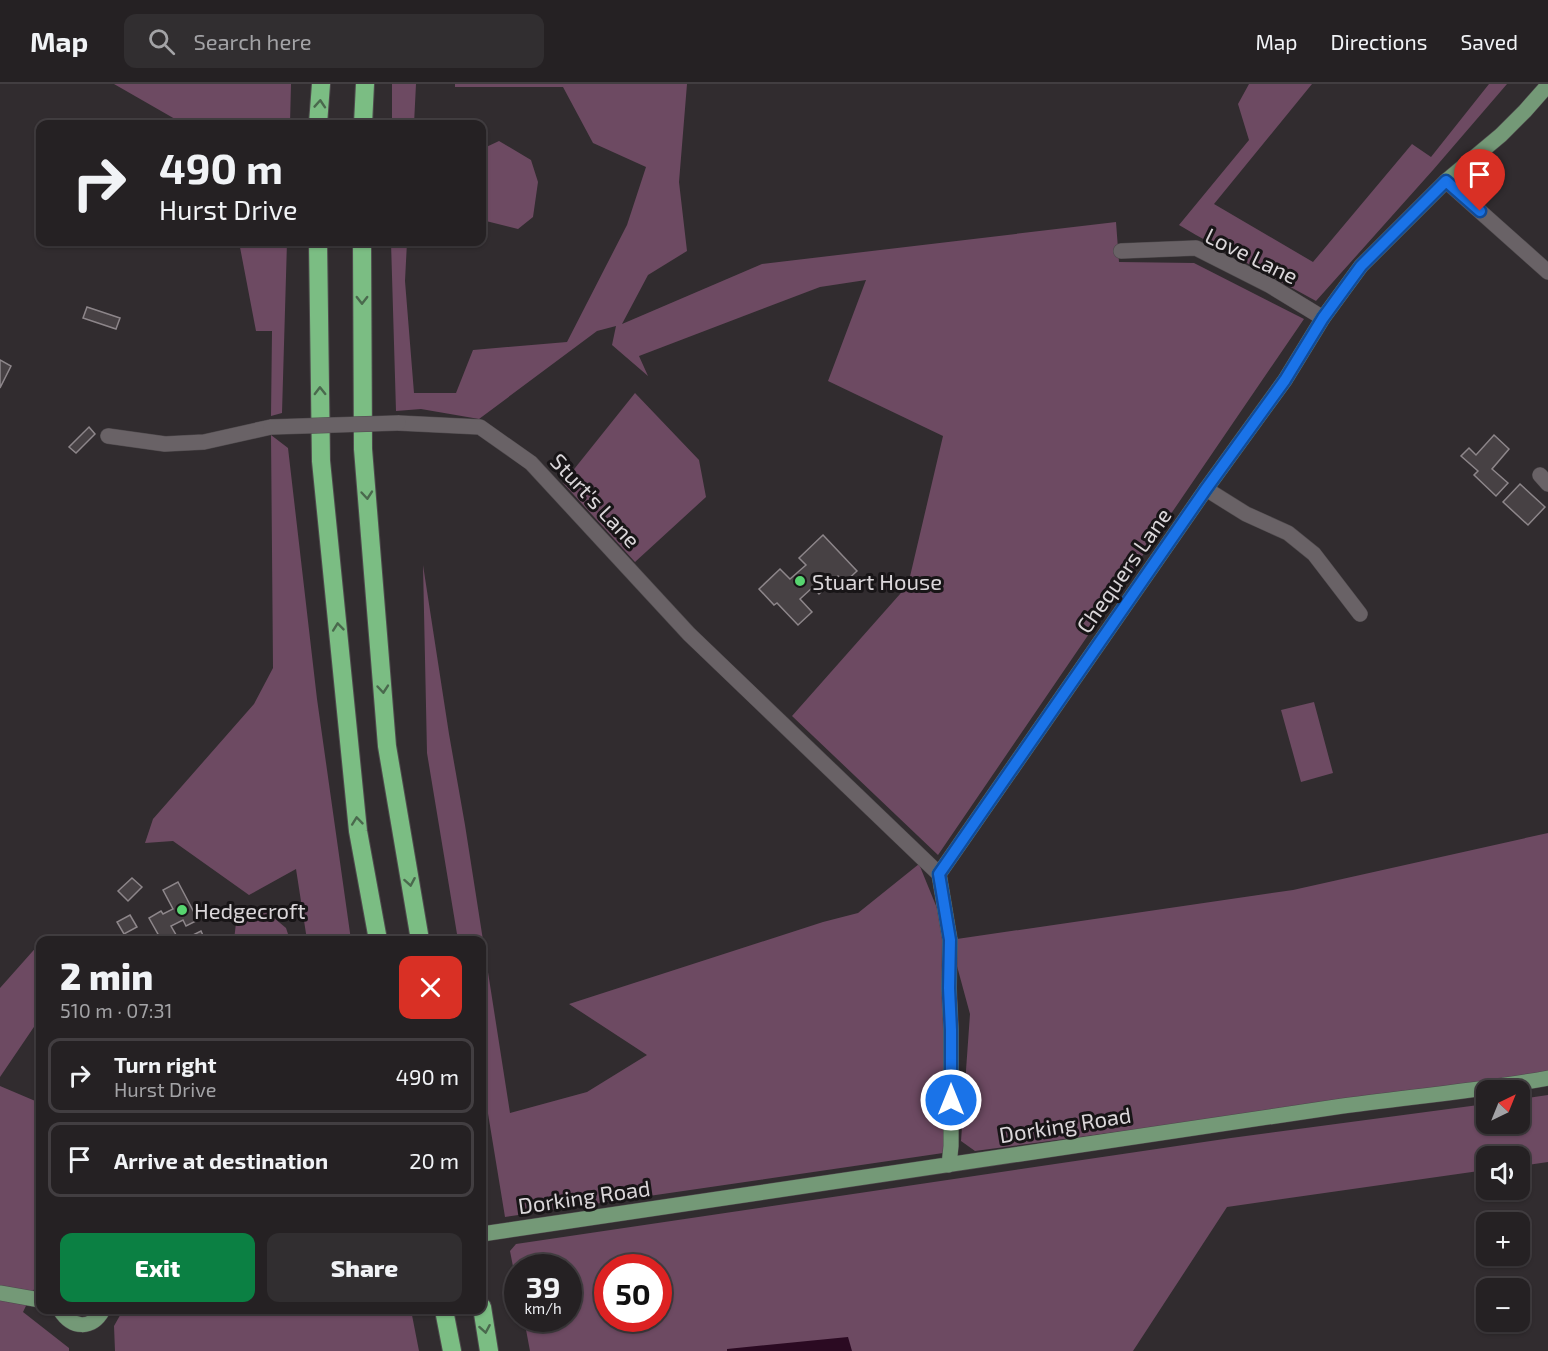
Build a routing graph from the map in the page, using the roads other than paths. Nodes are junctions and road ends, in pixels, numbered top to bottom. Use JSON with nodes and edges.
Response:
{"nodes":[{"id":1,"x":321,"y":84,"type":"edge"},
{"id":2,"x":365,"y":84,"type":"edge"},
{"id":3,"x":1548,"y":84,"type":"edge"},
{"id":4,"x":318,"y":120,"type":"edge"},
{"id":5,"x":363,"y":120,"type":"edge"},
{"id":6,"x":1446,"y":181,"type":"junction"},
{"id":7,"x":318,"y":246,"type":"edge"},
{"id":8,"x":362,"y":246,"type":"edge"},
{"id":9,"x":1121,"y":250,"type":"dead end"},
{"id":10,"x":1548,"y":272,"type":"edge"},
{"id":11,"x":1323,"y":318,"type":"junction"},
{"id":12,"x":108,"y":436,"type":"dead end"},
{"id":13,"x":1206,"y":489,"type":"junction"},
{"id":14,"x":1360,"y":614,"type":"dead end"},
{"id":15,"x":939,"y":874,"type":"junction"},
{"id":16,"x":377,"y":936,"type":"edge"},
{"id":17,"x":419,"y":936,"type":"edge"},
{"id":18,"x":1548,"y":1078,"type":"edge"},
{"id":19,"x":949,"y":1166,"type":"junction"},
{"id":20,"x":486,"y":1233,"type":"edge"},
{"id":21,"x":0,"y":1293,"type":"edge"},
{"id":22,"x":36,"y":1299,"type":"edge"},
{"id":23,"x":63,"y":1314,"type":"edge"},
{"id":24,"x":101,"y":1314,"type":"edge"},
{"id":25,"x":445,"y":1314,"type":"edge"},
{"id":26,"x":483,"y":1314,"type":"edge"},
{"id":27,"x":452,"y":1351,"type":"edge"},
{"id":28,"x":489,"y":1351,"type":"edge"}],
"edges":[{"from":4,"to":1,"type":"highway","one_way":true},
{"from":2,"to":5,"type":"highway"},
{"from":3,"to":6,"type":"main road","name":"Chequers Lane"},
{"from":6,"to":10,"type":"street"},
{"from":6,"to":11,"type":"main road","name":"Chequers Lane"},
{"from":16,"to":7,"type":"highway","one_way":true},
{"from":8,"to":17,"type":"highway","one_way":true},
{"from":9,"to":11,"type":"street","name":"Love Lane"},
{"from":11,"to":13,"type":"main road","name":"Chequers Lane"},
{"from":12,"to":15,"type":"street","name":"Sturt's Lane","bridge":true},
{"from":13,"to":14,"type":"street"},
{"from":13,"to":15,"type":"main road","name":"Chequers Lane"},
{"from":15,"to":19,"type":"main road"},
{"from":18,"to":19,"type":"main road","name":"Dorking Road"},
{"from":19,"to":20,"type":"main road","name":"Dorking Road"},
{"from":21,"to":22,"type":"main road"},
{"from":23,"to":24,"type":"main road"},
{"from":25,"to":27,"type":"highway"},
{"from":26,"to":28,"type":"highway","one_way":true}]}
